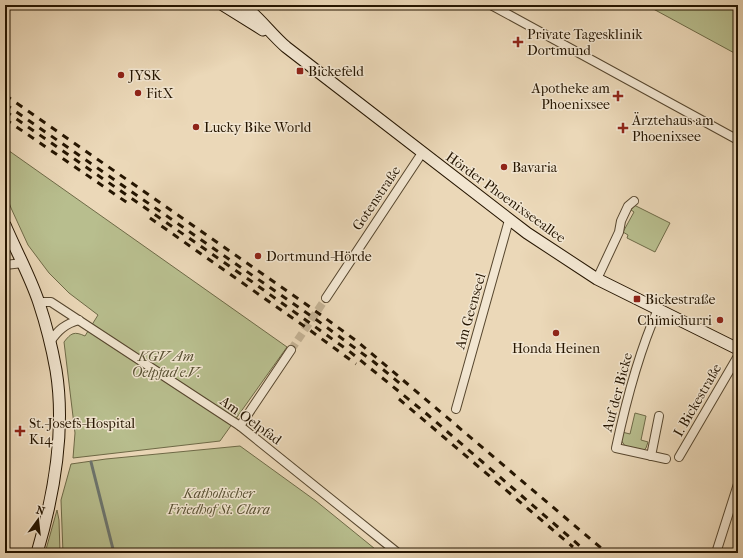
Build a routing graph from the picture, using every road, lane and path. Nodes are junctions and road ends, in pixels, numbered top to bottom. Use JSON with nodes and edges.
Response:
{"nodes":[{"id":1,"x":223,"y":5,"type":"edge"},
{"id":2,"x":243,"y":5,"type":"edge"},
{"id":3,"x":491,"y":5,"type":"edge"},
{"id":4,"x":275,"y":38,"type":"junction"},
{"id":5,"x":738,"y":140,"type":"edge"},
{"id":6,"x":422,"y":153,"type":"junction"},
{"id":7,"x":634,"y":201,"type":"dead end"},
{"id":8,"x":509,"y":220,"type":"junction"},
{"id":9,"x":5,"y":225,"type":"edge"},
{"id":10,"x":23,"y":263,"type":"junction"},
{"id":11,"x":5,"y":265,"type":"edge"},
{"id":12,"x":597,"y":279,"type":"junction"},
{"id":13,"x":326,"y":298,"type":"tunnel mouth"},
{"id":14,"x":39,"y":302,"type":"junction"},
{"id":15,"x":658,"y":309,"type":"junction"},
{"id":16,"x":79,"y":320,"type":"junction"},
{"id":17,"x":50,"y":342,"type":"junction"},
{"id":18,"x":291,"y":350,"type":"tunnel mouth"},
{"id":19,"x":738,"y":350,"type":"edge"},
{"id":20,"x":738,"y":356,"type":"edge"},
{"id":21,"x":456,"y":409,"type":"dead end"},
{"id":22,"x":659,"y":416,"type":"dead end"},
{"id":23,"x":240,"y":426,"type":"junction"},
{"id":24,"x":651,"y":456,"type":"junction"},
{"id":25,"x":679,"y":457,"type":"dead end"},
{"id":26,"x":666,"y":459,"type":"dead end"},
{"id":27,"x":738,"y":484,"type":"edge"},
{"id":28,"x":36,"y":553,"type":"edge"},
{"id":29,"x":398,"y":553,"type":"edge"},
{"id":30,"x":716,"y":553,"type":"edge"}],
"edges":[{"from":1,"to":4,"type":"main road","name":"Hörder Phoenixseeallee"},
{"from":2,"to":4,"type":"main road","name":"Hörder Phoenixseeallee"},
{"from":3,"to":5,"type":"street"},
{"from":4,"to":6,"type":"main road","name":"Hörder Phoenixseeallee"},
{"from":6,"to":8,"type":"main road","name":"Hörder Phoenixseeallee"},
{"from":6,"to":13,"type":"street","name":"Gotenstraße"},
{"from":7,"to":12,"type":"street"},
{"from":8,"to":12,"type":"main road","name":"Hörder Phoenixseeallee"},
{"from":8,"to":21,"type":"street","name":"Am Geenseel"},
{"from":9,"to":10,"type":"main road"},
{"from":10,"to":11,"type":"street"},
{"from":10,"to":14,"type":"main road"},
{"from":12,"to":15,"type":"main road","name":"Hörder Phoenixseeallee"},
{"from":14,"to":16,"type":"street","name":"Am Oelpfad"},
{"from":14,"to":17,"type":"main road"},
{"from":15,"to":19,"type":"main road","name":"Hörder Phoenixseeallee"},
{"from":15,"to":24,"type":"street","name":"Auf der Bicke"},
{"from":16,"to":17,"type":"street"},
{"from":16,"to":23,"type":"street","name":"Am Oelpfad"},
{"from":17,"to":28,"type":"main road"},
{"from":18,"to":23,"type":"street"},
{"from":20,"to":25,"type":"street","name":"I. Bickestraße"},
{"from":22,"to":24,"type":"street"},
{"from":23,"to":29,"type":"street","name":"Am Oelpfad"},
{"from":24,"to":26,"type":"street","name":"Auf der Bicke"},
{"from":27,"to":30,"type":"street"}]}
